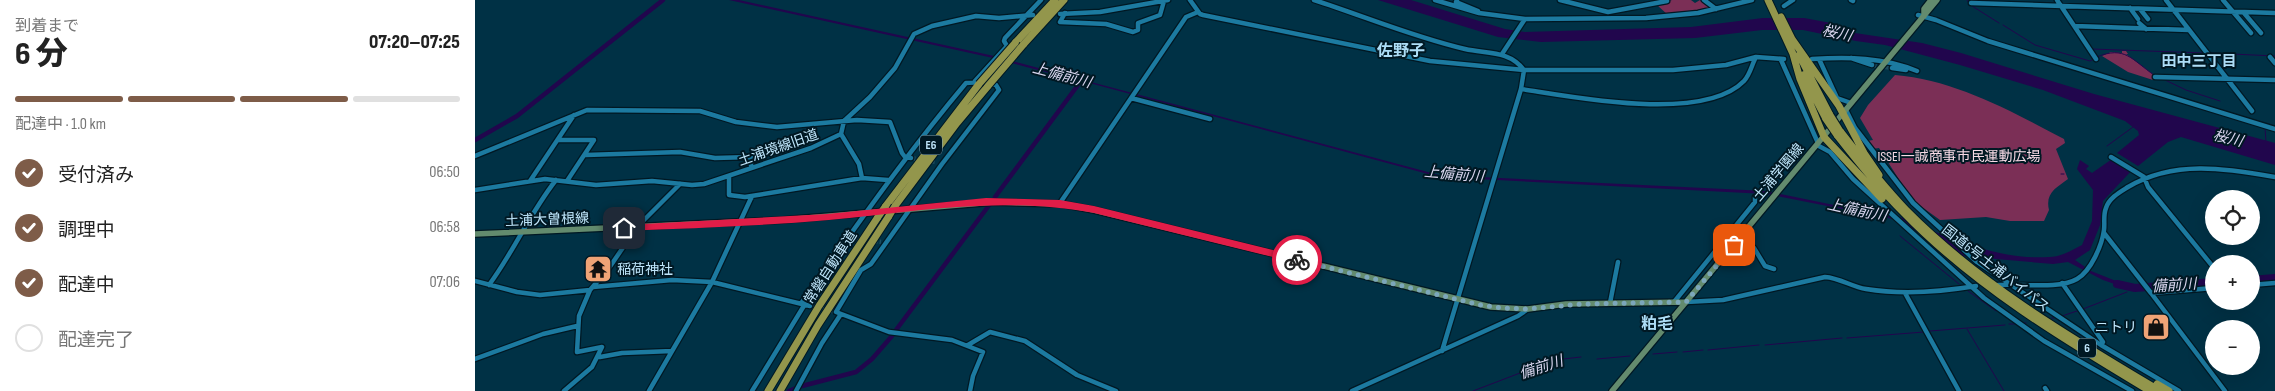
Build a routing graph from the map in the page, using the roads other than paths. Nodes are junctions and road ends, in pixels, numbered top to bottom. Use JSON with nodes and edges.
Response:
{"nodes":[{"id":1,"x":1041,"y":0,"type":"edge"},
{"id":2,"x":1055,"y":0,"type":"edge"},
{"id":3,"x":1064,"y":0,"type":"edge"},
{"id":4,"x":1190,"y":0,"type":"edge"},
{"id":5,"x":1314,"y":0,"type":"edge"},
{"id":6,"x":1435,"y":0,"type":"edge"},
{"id":7,"x":1457,"y":0,"type":"edge"},
{"id":8,"x":1560,"y":0,"type":"edge"},
{"id":9,"x":1668,"y":0,"type":"edge"},
{"id":10,"x":1704,"y":0,"type":"edge"},
{"id":11,"x":1751,"y":0,"type":"edge"},
{"id":12,"x":1768,"y":0,"type":"edge"},
{"id":13,"x":1773,"y":0,"type":"edge"},
{"id":14,"x":1793,"y":0,"type":"edge"},
{"id":15,"x":1931,"y":0,"type":"edge"},
{"id":16,"x":1937,"y":0,"type":"edge"},
{"id":17,"x":1942,"y":0,"type":"edge"},
{"id":18,"x":2057,"y":0,"type":"edge"},
{"id":19,"x":2166,"y":0,"type":"edge"},
{"id":20,"x":2223,"y":0,"type":"edge"},
{"id":21,"x":1166,"y":1,"type":"edge"},
{"id":22,"x":1740,"y":1,"type":"edge"},
{"id":23,"x":1971,"y":3,"type":"dead end"},
{"id":24,"x":1784,"y":6,"type":"dead end"},
{"id":25,"x":2061,"y":6,"type":"junction"},
{"id":26,"x":2130,"y":8,"type":"junction"},
{"id":27,"x":1715,"y":9,"type":"junction"},
{"id":28,"x":2140,"y":9,"type":"junction"},
{"id":29,"x":2173,"y":10,"type":"junction"},
{"id":30,"x":1198,"y":12,"type":"junction"},
{"id":31,"x":2233,"y":12,"type":"junction"},
{"id":32,"x":2244,"y":12,"type":"junction"},
{"id":33,"x":2275,"y":14,"type":"edge"},
{"id":34,"x":1489,"y":15,"type":"junction"},
{"id":35,"x":1026,"y":16,"type":"junction"},
{"id":36,"x":1033,"y":16,"type":"dead end"},
{"id":37,"x":1921,"y":16,"type":"junction"},
{"id":38,"x":2148,"y":19,"type":"dead end"},
{"id":39,"x":1524,"y":20,"type":"junction"},
{"id":40,"x":2075,"y":26,"type":"junction"},
{"id":41,"x":2146,"y":29,"type":"junction"},
{"id":42,"x":2189,"y":30,"type":"junction"},
{"id":43,"x":2251,"y":33,"type":"dead end"},
{"id":44,"x":2261,"y":33,"type":"dead end"},
{"id":45,"x":1503,"y":52,"type":"junction"},
{"id":46,"x":1796,"y":52,"type":"junction"},
{"id":47,"x":1847,"y":56,"type":"junction"},
{"id":48,"x":1756,"y":57,"type":"junction"},
{"id":49,"x":2270,"y":57,"type":"dead end"},
{"id":50,"x":1812,"y":59,"type":"dead end"},
{"id":51,"x":1819,"y":59,"type":"junction"},
{"id":52,"x":2096,"y":59,"type":"dead end"},
{"id":53,"x":1886,"y":62,"type":"junction"},
{"id":54,"x":2275,"y":63,"type":"edge"},
{"id":55,"x":1872,"y":65,"type":"tunnel mouth"},
{"id":56,"x":1892,"y":68,"type":"tunnel mouth"},
{"id":57,"x":1524,"y":70,"type":"junction"},
{"id":58,"x":2155,"y":77,"type":"dead end"},
{"id":59,"x":2226,"y":78,"type":"junction"},
{"id":60,"x":2275,"y":80,"type":"edge"},
{"id":61,"x":977,"y":82,"type":"junction"},
{"id":62,"x":1521,"y":89,"type":"junction"},
{"id":63,"x":1132,"y":95,"type":"junction"},
{"id":64,"x":1851,"y":103,"type":"junction"},
{"id":65,"x":1845,"y":111,"type":"junction"},
{"id":66,"x":2252,"y":111,"type":"dead end"},
{"id":67,"x":574,"y":116,"type":"junction"},
{"id":68,"x":1210,"y":119,"type":"dead end"},
{"id":69,"x":844,"y":121,"type":"junction"},
{"id":70,"x":2275,"y":129,"type":"edge"},
{"id":71,"x":1838,"y":133,"type":"junction"},
{"id":72,"x":841,"y":134,"type":"junction"},
{"id":73,"x":1824,"y":136,"type":"junction"},
{"id":74,"x":558,"y":140,"type":"junction"},
{"id":75,"x":1817,"y":144,"type":"junction"},
{"id":76,"x":586,"y":155,"type":"junction"},
{"id":77,"x":475,"y":156,"type":"edge"},
{"id":78,"x":2111,"y":157,"type":"dead end"},
{"id":79,"x":905,"y":158,"type":"junction"},
{"id":80,"x":911,"y":158,"type":"tunnel mouth"},
{"id":81,"x":936,"y":162,"type":"tunnel mouth"},
{"id":82,"x":942,"y":164,"type":"junction"},
{"id":83,"x":751,"y":168,"type":"junction"},
{"id":84,"x":729,"y":176,"type":"junction"},
{"id":85,"x":2144,"y":177,"type":"junction"},
{"id":86,"x":2275,"y":177,"type":"edge"},
{"id":87,"x":862,"y":178,"type":"junction"},
{"id":88,"x":556,"y":180,"type":"junction"},
{"id":89,"x":888,"y":180,"type":"junction"},
{"id":90,"x":530,"y":181,"type":"junction"},
{"id":91,"x":567,"y":182,"type":"junction"},
{"id":92,"x":680,"y":184,"type":"junction"},
{"id":93,"x":475,"y":190,"type":"edge"},
{"id":94,"x":1887,"y":190,"type":"junction"},
{"id":95,"x":752,"y":196,"type":"junction"},
{"id":96,"x":1755,"y":197,"type":"dead end"},
{"id":97,"x":1060,"y":203,"type":"junction"},
{"id":98,"x":1893,"y":207,"type":"junction"},
{"id":99,"x":911,"y":209,"type":"junction"},
{"id":100,"x":865,"y":214,"type":"junction"},
{"id":101,"x":740,"y":222,"type":"junction"},
{"id":102,"x":637,"y":227,"type":"junction"},
{"id":103,"x":520,"y":232,"type":"junction"},
{"id":104,"x":2104,"y":232,"type":"junction"},
{"id":105,"x":475,"y":234,"type":"edge"},
{"id":106,"x":848,"y":237,"type":"junction"},
{"id":107,"x":854,"y":238,"type":"tunnel mouth"},
{"id":108,"x":1927,"y":242,"type":"junction"},
{"id":109,"x":1734,"y":245,"type":"junction"},
{"id":110,"x":2205,"y":257,"type":"edge"},
{"id":111,"x":1618,"y":262,"type":"dead end"},
{"id":112,"x":1774,"y":269,"type":"dead end"},
{"id":113,"x":713,"y":282,"type":"junction"},
{"id":114,"x":2008,"y":283,"type":"junction"},
{"id":115,"x":2062,"y":283,"type":"junction"},
{"id":116,"x":2275,"y":283,"type":"edge"},
{"id":117,"x":476,"y":284,"type":"edge"},
{"id":118,"x":2260,"y":284,"type":"edge"},
{"id":119,"x":489,"y":285,"type":"junction"},
{"id":120,"x":1997,"y":285,"type":"dead end"},
{"id":121,"x":1973,"y":286,"type":"junction"},
{"id":122,"x":592,"y":288,"type":"junction"},
{"id":123,"x":2205,"y":289,"type":"edge"},
{"id":124,"x":2150,"y":292,"type":"junction"},
{"id":125,"x":1905,"y":293,"type":"junction"},
{"id":126,"x":1457,"y":299,"type":"junction"},
{"id":127,"x":1673,"y":302,"type":"junction"},
{"id":128,"x":1686,"y":302,"type":"junction"},
{"id":129,"x":1610,"y":303,"type":"junction"},
{"id":130,"x":806,"y":304,"type":"junction"},
{"id":131,"x":2014,"y":304,"type":"junction"},
{"id":132,"x":1527,"y":309,"type":"junction"},
{"id":133,"x":841,"y":314,"type":"junction"},
{"id":134,"x":577,"y":326,"type":"junction"},
{"id":135,"x":969,"y":345,"type":"junction"},
{"id":136,"x":2101,"y":345,"type":"junction"},
{"id":137,"x":672,"y":351,"type":"junction"},
{"id":138,"x":1442,"y":351,"type":"junction"},
{"id":139,"x":600,"y":357,"type":"junction"},
{"id":140,"x":475,"y":359,"type":"edge"},
{"id":141,"x":564,"y":391,"type":"edge"},
{"id":142,"x":649,"y":391,"type":"edge"},
{"id":143,"x":752,"y":391,"type":"edge"},
{"id":144,"x":768,"y":391,"type":"edge"},
{"id":145,"x":780,"y":391,"type":"edge"},
{"id":146,"x":796,"y":391,"type":"edge"},
{"id":147,"x":970,"y":391,"type":"edge"},
{"id":148,"x":1116,"y":391,"type":"edge"},
{"id":149,"x":1352,"y":391,"type":"edge"},
{"id":150,"x":1612,"y":391,"type":"edge"},
{"id":151,"x":1959,"y":391,"type":"edge"},
{"id":152,"x":2132,"y":391,"type":"edge"},
{"id":153,"x":2142,"y":391,"type":"edge"},
{"id":154,"x":2150,"y":391,"type":"edge"},
{"id":155,"x":2160,"y":391,"type":"edge"},
{"id":156,"x":2169,"y":391,"type":"edge"},
{"id":157,"x":2179,"y":391,"type":"edge"},
{"id":158,"x":2225,"y":391,"type":"edge"}],
"edges":[{"from":1,"to":35,"type":"street"},
{"from":2,"to":61,"type":"highway","name":"常磐自動車道","number":"E6","bridge":true},
{"from":3,"to":145,"type":"highway","name":"常磐自動車道","number":"E6","bridge":true},
{"from":4,"to":30,"type":"street"},
{"from":5,"to":45,"type":"street"},
{"from":6,"to":34,"type":"street"},
{"from":7,"to":34,"type":"street"},
{"from":8,"to":9,"type":"street"},
{"from":10,"to":27,"type":"street"},
{"from":11,"to":22,"type":"street"},
{"from":12,"to":46,"type":"highway","name":"国道6号土浦バイパス","number":"6"},
{"from":13,"to":46,"type":"highway"},
{"from":14,"to":24,"type":"street"},
{"from":15,"to":37,"type":"main road","name":"土浦学園線"},
{"from":16,"to":37,"type":"main road"},
{"from":17,"to":37,"type":"main road","name":"土浦学園線"},
{"from":18,"to":25,"type":"street"},
{"from":19,"to":29,"type":"street"},
{"from":20,"to":31,"type":"street"},
{"from":21,"to":21,"type":"street"},
{"from":22,"to":27,"type":"street"},
{"from":23,"to":25,"type":"street"},
{"from":25,"to":26,"type":"street"},
{"from":25,"to":40,"type":"street"},
{"from":26,"to":28,"type":"street"},
{"from":26,"to":41,"type":"street"},
{"from":27,"to":39,"type":"street"},
{"from":28,"to":29,"type":"street"},
{"from":28,"to":38,"type":"street"},
{"from":29,"to":31,"type":"street"},
{"from":29,"to":42,"type":"street"},
{"from":30,"to":57,"type":"street"},
{"from":30,"to":63,"type":"street"},
{"from":31,"to":32,"type":"street"},
{"from":31,"to":43,"type":"street"},
{"from":32,"to":33,"type":"street"},
{"from":32,"to":44,"type":"street"},
{"from":34,"to":39,"type":"street"},
{"from":35,"to":36,"type":"street"},
{"from":35,"to":61,"type":"street"},
{"from":35,"to":69,"type":"street"},
{"from":37,"to":53,"type":"main road","name":"土浦学園線"},
{"from":37,"to":70,"type":"street"},
{"from":39,"to":45,"type":"street"},
{"from":40,"to":41,"type":"street"},
{"from":40,"to":52,"type":"street"},
{"from":41,"to":42,"type":"street"},
{"from":42,"to":59,"type":"street"},
{"from":45,"to":57,"type":"street"},
{"from":46,"to":65,"type":"highway"},
{"from":46,"to":71,"type":"highway","name":"国道6号土浦バイパス","number":"6","bridge":true},
{"from":46,"to":73,"type":"highway"},
{"from":47,"to":51,"type":"street"},
{"from":47,"to":53,"type":"street"},
{"from":47,"to":55,"type":"street"},
{"from":48,"to":57,"type":"street"},
{"from":48,"to":62,"type":"street"},
{"from":48,"to":75,"type":"street"},
{"from":49,"to":54,"type":"street"},
{"from":50,"to":51,"type":"street"},
{"from":51,"to":64,"type":"street"},
{"from":53,"to":56,"type":"street"},
{"from":53,"to":64,"type":"main road","name":"土浦学園線"},
{"from":57,"to":62,"type":"street"},
{"from":58,"to":59,"type":"street"},
{"from":59,"to":60,"type":"street"},
{"from":59,"to":66,"type":"street"},
{"from":61,"to":79,"type":"street"},
{"from":61,"to":82,"type":"street"},
{"from":61,"to":144,"type":"highway","name":"常磐自動車道","number":"E6","bridge":true},
{"from":62,"to":126,"type":"street"},
{"from":63,"to":68,"type":"street"},
{"from":63,"to":97,"type":"street"},
{"from":64,"to":65,"type":"main road","name":"土浦学園線"},
{"from":65,"to":73,"type":"main road","name":"土浦学園線"},
{"from":65,"to":94,"type":"highway"},
{"from":65,"to":114,"type":"street"},
{"from":67,"to":69,"type":"street"},
{"from":67,"to":74,"type":"street"},
{"from":67,"to":77,"type":"street"},
{"from":69,"to":72,"type":"street"},
{"from":69,"to":79,"type":"street"},
{"from":71,"to":94,"type":"highway","name":"国道6号土浦バイパス","number":"6"},
{"from":71,"to":98,"type":"highway","name":"国道6号土浦バイパス","number":"6"},
{"from":72,"to":83,"type":"street","name":"土浦境線旧道"},
{"from":72,"to":87,"type":"street"},
{"from":73,"to":75,"type":"main road","name":"土浦学園線"},
{"from":73,"to":98,"type":"highway"},
{"from":74,"to":76,"type":"street"},
{"from":74,"to":90,"type":"street"},
{"from":75,"to":108,"type":"street"},
{"from":75,"to":109,"type":"main road","name":"土浦学園線"},
{"from":76,"to":83,"type":"street"},
{"from":76,"to":91,"type":"street"},
{"from":78,"to":85,"type":"street"},
{"from":79,"to":80,"type":"street"},
{"from":79,"to":89,"type":"street"},
{"from":81,"to":82,"type":"street"},
{"from":82,"to":99,"type":"street"},
{"from":83,"to":84,"type":"street","name":"土浦境線旧道"},
{"from":84,"to":92,"type":"street","name":"土浦境線旧道"},
{"from":84,"to":95,"type":"street"},
{"from":85,"to":86,"type":"street"},
{"from":85,"to":104,"type":"street"},
{"from":85,"to":110,"type":"street"},
{"from":87,"to":89,"type":"street"},
{"from":87,"to":95,"type":"street"},
{"from":88,"to":90,"type":"street","name":"土浦境線旧道"},
{"from":88,"to":91,"type":"street","name":"土浦境線旧道"},
{"from":88,"to":103,"type":"street"},
{"from":89,"to":100,"type":"street"},
{"from":90,"to":93,"type":"street","name":"土浦境線旧道"},
{"from":91,"to":92,"type":"street","name":"土浦境線旧道"},
{"from":92,"to":102,"type":"street"},
{"from":94,"to":131,"type":"highway","name":"国道6号土浦バイパス","number":"6"},
{"from":95,"to":101,"type":"street"},
{"from":96,"to":127,"type":"street"},
{"from":97,"to":99,"type":"main road","name":"土浦大曽根線"},
{"from":97,"to":126,"type":"main road","name":"土浦大曽根線"},
{"from":98,"to":108,"type":"highway","name":"国道6号土浦バイパス"},
{"from":99,"to":100,"type":"main road","name":"土浦大曽根線"},
{"from":99,"to":133,"type":"street"},
{"from":100,"to":101,"type":"main road","name":"土浦大曽根線"},
{"from":100,"to":106,"type":"street"},
{"from":101,"to":102,"type":"main road","name":"土浦大曽根線"},
{"from":101,"to":113,"type":"street"},
{"from":102,"to":103,"type":"main road","name":"土浦大曽根線"},
{"from":102,"to":122,"type":"street"},
{"from":103,"to":105,"type":"main road","name":"土浦大曽根線"},
{"from":103,"to":119,"type":"street"},
{"from":104,"to":115,"type":"street"},
{"from":104,"to":124,"type":"street"},
{"from":106,"to":107,"type":"street"},
{"from":106,"to":130,"type":"street"},
{"from":108,"to":121,"type":"street"},
{"from":108,"to":131,"type":"highway","name":"国道6号土浦バイパス","number":"6"},
{"from":109,"to":112,"type":"street"},
{"from":109,"to":128,"type":"main road","name":"土浦学園線"},
{"from":111,"to":129,"type":"street"},
{"from":113,"to":122,"type":"street"},
{"from":113,"to":130,"type":"street"},
{"from":113,"to":137,"type":"street"},
{"from":114,"to":115,"type":"street"},
{"from":114,"to":120,"type":"street"},
{"from":114,"to":136,"type":"street"},
{"from":115,"to":136,"type":"street"},
{"from":116,"to":118,"type":"street"},
{"from":117,"to":119,"type":"street"},
{"from":119,"to":122,"type":"street"},
{"from":121,"to":125,"type":"street"},
{"from":121,"to":152,"type":"street"},
{"from":122,"to":134,"type":"street"},
{"from":123,"to":124,"type":"street"},
{"from":124,"to":158,"type":"street"},
{"from":125,"to":128,"type":"street"},
{"from":125,"to":151,"type":"street"},
{"from":126,"to":132,"type":"main road","name":"土浦大曽根線"},
{"from":126,"to":138,"type":"street"},
{"from":127,"to":128,"type":"main road","name":"土浦大曽根線"},
{"from":127,"to":129,"type":"main road","name":"土浦大曽根線"},
{"from":128,"to":150,"type":"main road","name":"土浦学園線"},
{"from":129,"to":132,"type":"main road","name":"土浦大曽根線"},
{"from":130,"to":143,"type":"street"},
{"from":131,"to":153,"type":"highway"},
{"from":131,"to":154,"type":"highway","name":"国道6号土浦バイパス","number":"6"},
{"from":131,"to":155,"type":"highway","name":"国道6号土浦バイパス","number":"6"},
{"from":131,"to":156,"type":"highway"},
{"from":132,"to":138,"type":"street"},
{"from":133,"to":135,"type":"street"},
{"from":133,"to":146,"type":"street"},
{"from":134,"to":139,"type":"street"},
{"from":134,"to":140,"type":"street"},
{"from":135,"to":147,"type":"street"},
{"from":135,"to":148,"type":"street"},
{"from":136,"to":157,"type":"street"},
{"from":137,"to":139,"type":"street"},
{"from":137,"to":142,"type":"street"},
{"from":138,"to":149,"type":"street"},
{"from":139,"to":141,"type":"street"}]}
